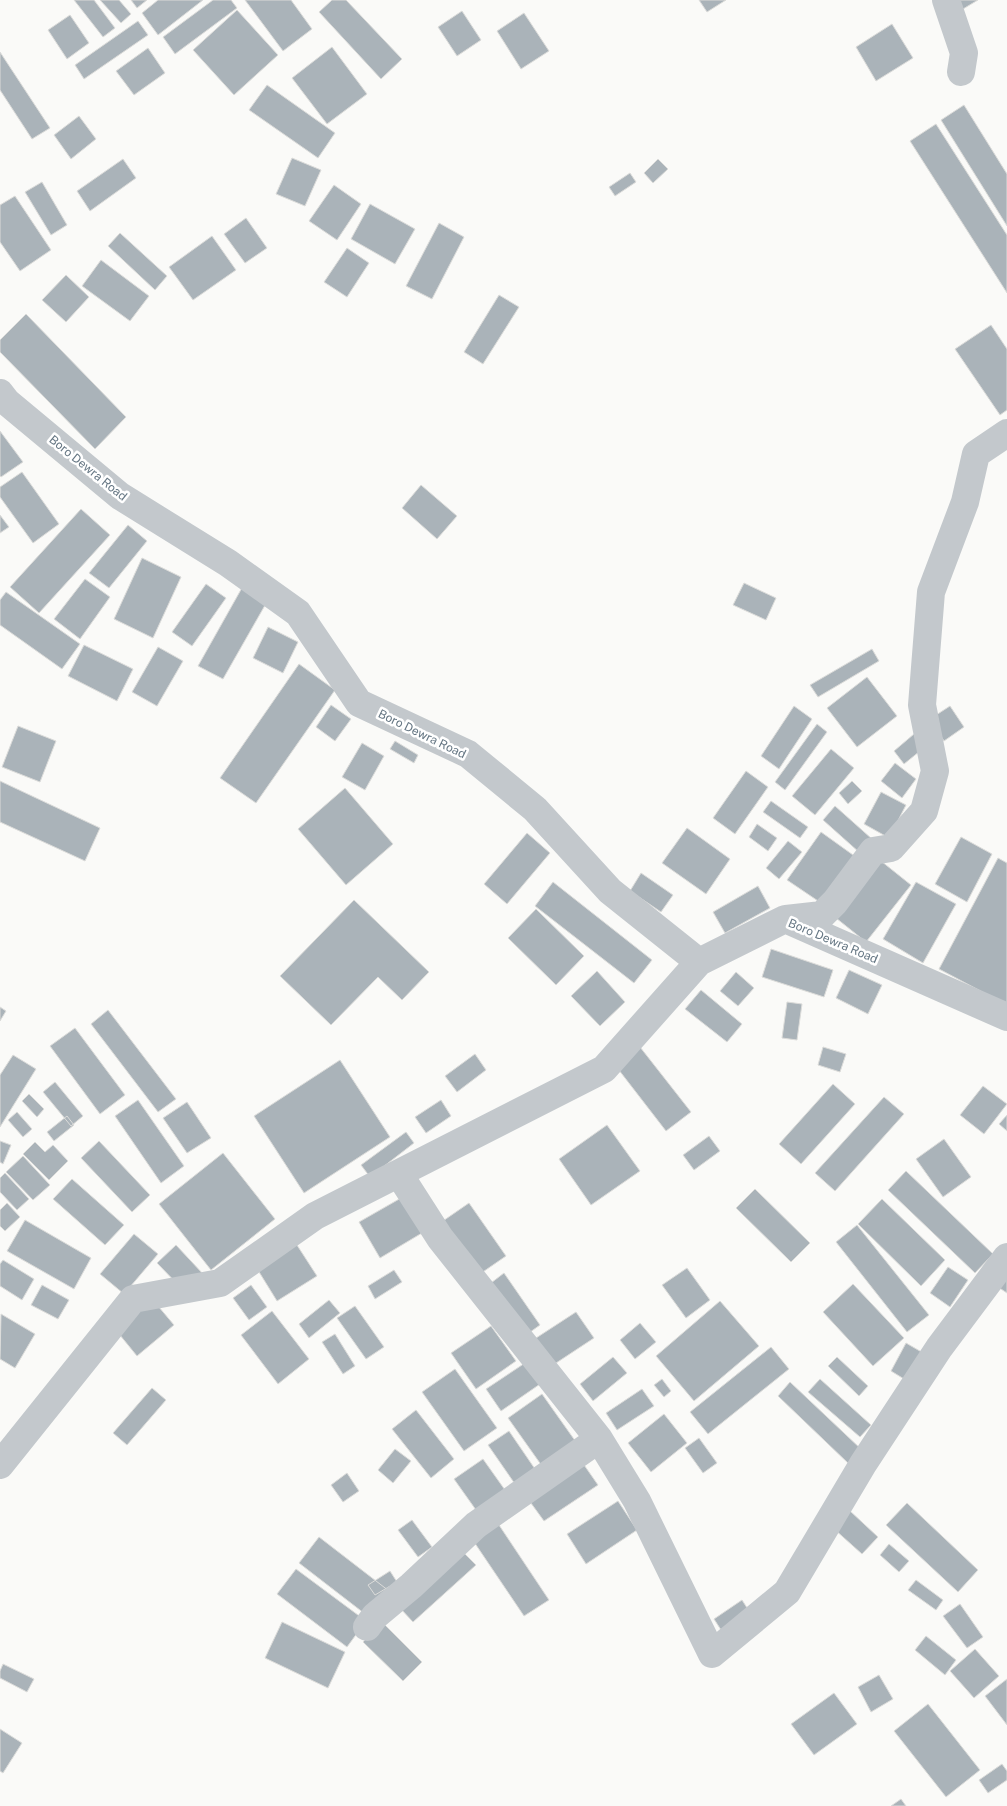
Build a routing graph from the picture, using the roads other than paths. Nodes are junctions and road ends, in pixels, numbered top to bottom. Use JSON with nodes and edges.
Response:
{"nodes":[{"id":1,"x":946,"y":0,"type":"edge"},
{"id":2,"x":961,"y":72,"type":"dead end"},
{"id":3,"x":2,"y":398,"type":"edge"},
{"id":4,"x":1007,"y":433,"type":"edge"},
{"id":5,"x":785,"y":919,"type":"junction"},
{"id":6,"x":699,"y":962,"type":"junction"},
{"id":7,"x":1007,"y":1017,"type":"edge"},
{"id":8,"x":399,"y":1174,"type":"junction"},
{"id":9,"x":1007,"y":1256,"type":"edge"},
{"id":10,"x":599,"y":1439,"type":"junction"},
{"id":11,"x":0,"y":1465,"type":"edge"},
{"id":12,"x":367,"y":1627,"type":"dead end"}],
"edges":[{"from":1,"to":2,"type":"street"},
{"from":3,"to":6,"type":"street","name":"Boro Dewra Road"},
{"from":4,"to":5,"type":"street"},
{"from":5,"to":6,"type":"street","name":"Boro Dewra Road"},
{"from":5,"to":7,"type":"street","name":"Boro Dewra Road"},
{"from":6,"to":8,"type":"street"},
{"from":8,"to":10,"type":"street"},
{"from":8,"to":11,"type":"street"},
{"from":9,"to":10,"type":"street"},
{"from":10,"to":12,"type":"street"}]}
